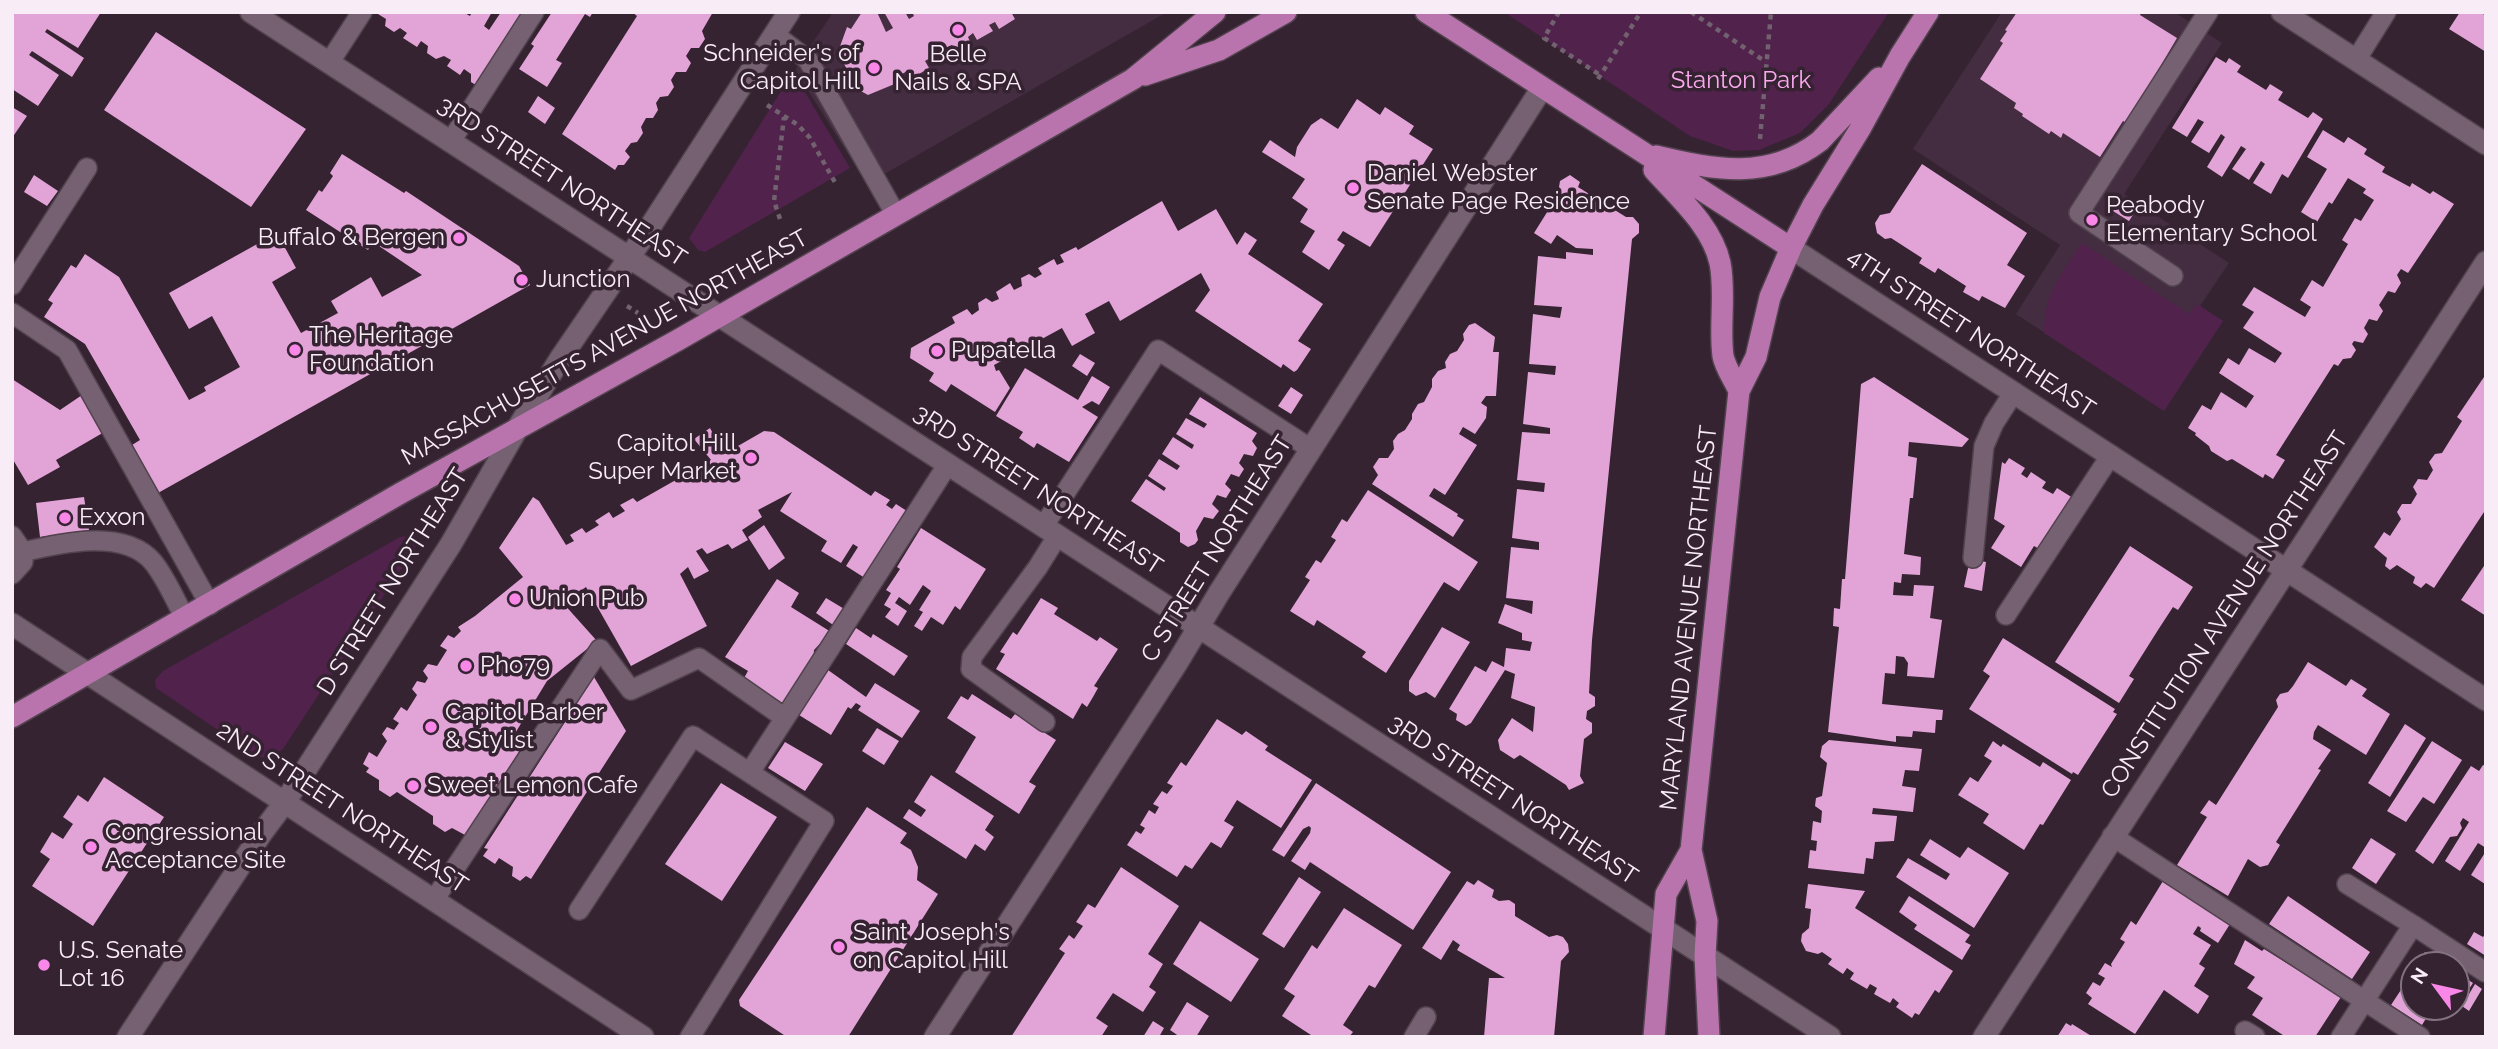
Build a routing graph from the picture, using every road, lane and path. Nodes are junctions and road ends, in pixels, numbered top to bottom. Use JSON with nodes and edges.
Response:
{"nodes":[{"id":1,"x":251,"y":12,"type":"edge"},
{"id":2,"x":362,"y":12,"type":"edge"},
{"id":3,"x":534,"y":12,"type":"edge"},
{"id":4,"x":789,"y":12,"type":"edge"},
{"id":5,"x":1215,"y":12,"type":"edge"},
{"id":6,"x":1286,"y":12,"type":"edge"},
{"id":7,"x":1559,"y":12,"type":"edge"},
{"id":8,"x":1641,"y":12,"type":"edge"},
{"id":9,"x":1692,"y":12,"type":"edge"},
{"id":10,"x":1771,"y":12,"type":"edge"},
{"id":11,"x":1928,"y":12,"type":"edge"},
{"id":12,"x":2208,"y":12,"type":"edge"},
{"id":13,"x":2282,"y":12,"type":"edge"},
{"id":14,"x":2386,"y":12,"type":"edge"},
{"id":15,"x":1433,"y":15,"type":"edge"},
{"id":16,"x":774,"y":34,"type":"junction"},
{"id":17,"x":1900,"y":56,"type":"junction"},
{"id":18,"x":2356,"y":60,"type":"junction"},
{"id":19,"x":1766,"y":62,"type":"junction"},
{"id":20,"x":329,"y":63,"type":"junction"},
{"id":21,"x":1133,"y":79,"type":"junction"},
{"id":22,"x":1542,"y":88,"type":"junction"},
{"id":23,"x":766,"y":105,"type":"dead end"},
{"id":24,"x":784,"y":116,"type":"junction"},
{"id":25,"x":450,"y":141,"type":"junction"},
{"id":26,"x":2486,"y":144,"type":"edge"},
{"id":27,"x":1759,"y":150,"type":"dead end"},
{"id":28,"x":1639,"y":152,"type":"junction"},
{"id":29,"x":87,"y":168,"type":"dead end"},
{"id":30,"x":837,"y":186,"type":"dead end"},
{"id":31,"x":896,"y":215,"type":"junction"},
{"id":32,"x":780,"y":219,"type":"dead end"},
{"id":33,"x":1791,"y":248,"type":"junction"},
{"id":34,"x":629,"y":257,"type":"junction"},
{"id":35,"x":2486,"y":262,"type":"edge"},
{"id":36,"x":2173,"y":276,"type":"dead end"},
{"id":37,"x":12,"y":285,"type":"edge"},
{"id":38,"x":12,"y":313,"type":"edge"},
{"id":39,"x":720,"y":315,"type":"junction"},
{"id":40,"x":1739,"y":391,"type":"junction"},
{"id":41,"x":2014,"y":392,"type":"junction"},
{"id":42,"x":517,"y":429,"type":"junction"},
{"id":43,"x":1311,"y":449,"type":"junction"},
{"id":44,"x":2111,"y":455,"type":"junction"},
{"id":45,"x":948,"y":464,"type":"junction"},
{"id":46,"x":1051,"y":531,"type":"junction"},
{"id":47,"x":18,"y":544,"type":"edge"},
{"id":48,"x":1973,"y":558,"type":"dead end"},
{"id":49,"x":2285,"y":569,"type":"junction"},
{"id":50,"x":12,"y":574,"type":"edge"},
{"id":51,"x":210,"y":605,"type":"junction"},
{"id":52,"x":2006,"y":615,"type":"dead end"},
{"id":53,"x":185,"y":618,"type":"junction"},
{"id":54,"x":12,"y":624,"type":"edge"},
{"id":55,"x":1199,"y":626,"type":"junction"},
{"id":56,"x":88,"y":674,"type":"junction"},
{"id":57,"x":2486,"y":700,"type":"edge"},
{"id":58,"x":12,"y":717,"type":"edge"},
{"id":59,"x":785,"y":718,"type":"junction"},
{"id":60,"x":1045,"y":722,"type":"dead end"},
{"id":61,"x":750,"y":772,"type":"junction"},
{"id":62,"x":285,"y":802,"type":"junction"},
{"id":63,"x":2112,"y":836,"type":"junction"},
{"id":64,"x":1691,"y":850,"type":"junction"},
{"id":65,"x":2347,"y":884,"type":"dead end"},
{"id":66,"x":434,"y":900,"type":"junction"},
{"id":67,"x":579,"y":910,"type":"dead end"},
{"id":68,"x":2413,"y":925,"type":"junction"},
{"id":69,"x":1664,"y":929,"type":"junction"},
{"id":70,"x":1705,"y":956,"type":"junction"},
{"id":71,"x":2485,"y":972,"type":"edge"},
{"id":72,"x":2008,"y":996,"type":"junction"},
{"id":73,"x":2364,"y":1000,"type":"junction"},
{"id":74,"x":1426,"y":1017,"type":"dead end"},
{"id":75,"x":128,"y":1037,"type":"edge"},
{"id":76,"x":643,"y":1037,"type":"edge"},
{"id":77,"x":690,"y":1037,"type":"edge"},
{"id":78,"x":934,"y":1037,"type":"edge"},
{"id":79,"x":1414,"y":1037,"type":"edge"},
{"id":80,"x":1654,"y":1037,"type":"edge"},
{"id":81,"x":1709,"y":1037,"type":"edge"},
{"id":82,"x":1830,"y":1037,"type":"edge"},
{"id":83,"x":1972,"y":1037,"type":"edge"},
{"id":84,"x":1984,"y":1037,"type":"edge"},
{"id":85,"x":2341,"y":1037,"type":"edge"},
{"id":86,"x":2420,"y":1037,"type":"edge"}],
"edges":[{"from":1,"to":20,"type":"street","name":"3RD STREET NORTHEAST"},
{"from":2,"to":20,"type":"lane"},
{"from":3,"to":25,"type":"lane"},
{"from":4,"to":16,"type":"street","name":"D STREET NORTHEAST"},
{"from":5,"to":21,"type":"main road","name":"MASSACHUSETTS AVENUE NORTHEAST"},
{"from":6,"to":21,"type":"main road"},
{"from":7,"to":8,"type":"path"},
{"from":9,"to":19,"type":"path"},
{"from":10,"to":19,"type":"path"},
{"from":11,"to":17,"type":"main road"},
{"from":12,"to":36,"type":"lane"},
{"from":13,"to":18,"type":"street"},
{"from":14,"to":18,"type":"lane"},
{"from":15,"to":22,"type":"main road","name":"4TH STREET NORTHEAST"},
{"from":16,"to":31,"type":"lane"},
{"from":16,"to":34,"type":"street","name":"D STREET NORTHEAST"},
{"from":17,"to":28,"type":"main road"},
{"from":17,"to":33,"type":"main road"},
{"from":18,"to":26,"type":"street"},
{"from":19,"to":27,"type":"path"},
{"from":20,"to":25,"type":"street","name":"3RD STREET NORTHEAST"},
{"from":21,"to":31,"type":"main road","name":"MASSACHUSETTS AVENUE NORTHEAST"},
{"from":22,"to":28,"type":"main road","name":"4TH STREET NORTHEAST"},
{"from":22,"to":43,"type":"street","name":"C STREET NORTHEAST"},
{"from":23,"to":24,"type":"path"},
{"from":24,"to":30,"type":"path"},
{"from":24,"to":32,"type":"path"},
{"from":25,"to":34,"type":"street","name":"3RD STREET NORTHEAST"},
{"from":28,"to":33,"type":"main road","name":"4TH STREET NORTHEAST"},
{"from":28,"to":40,"type":"main road"},
{"from":29,"to":37,"type":"lane"},
{"from":31,"to":39,"type":"main road","name":"MASSACHUSETTS AVENUE NORTHEAST"},
{"from":33,"to":40,"type":"main road","name":"MARYLAND AVENUE NORTHEAST"},
{"from":33,"to":41,"type":"street","name":"4TH STREET NORTHEAST"},
{"from":34,"to":39,"type":"street","name":"3RD STREET NORTHEAST"},
{"from":34,"to":42,"type":"street","name":"D STREET NORTHEAST"},
{"from":35,"to":49,"type":"street","name":"CONSTITUTION AVENUE NORTHEAST"},
{"from":38,"to":51,"type":"lane"},
{"from":39,"to":42,"type":"main road","name":"MASSACHUSETTS AVENUE NORTHEAST"},
{"from":39,"to":45,"type":"street","name":"3RD STREET NORTHEAST"},
{"from":40,"to":64,"type":"main road","name":"MARYLAND AVENUE NORTHEAST"},
{"from":41,"to":44,"type":"street","name":"4TH STREET NORTHEAST"},
{"from":41,"to":48,"type":"lane"},
{"from":42,"to":51,"type":"main road","name":"MASSACHUSETTS AVENUE NORTHEAST"},
{"from":42,"to":62,"type":"street","name":"D STREET NORTHEAST"},
{"from":43,"to":46,"type":"lane"},
{"from":43,"to":55,"type":"street","name":"C STREET NORTHEAST"},
{"from":44,"to":49,"type":"street","name":"4TH STREET NORTHEAST"},
{"from":44,"to":52,"type":"lane"},
{"from":45,"to":46,"type":"street","name":"3RD STREET NORTHEAST"},
{"from":45,"to":59,"type":"lane"},
{"from":46,"to":55,"type":"street","name":"3RD STREET NORTHEAST"},
{"from":46,"to":60,"type":"lane"},
{"from":47,"to":50,"type":"lane"},
{"from":47,"to":53,"type":"lane"},
{"from":49,"to":57,"type":"street","name":"4TH STREET NORTHEAST"},
{"from":49,"to":63,"type":"street","name":"CONSTITUTION AVENUE NORTHEAST"},
{"from":51,"to":53,"type":"main road","name":"MASSACHUSETTS AVENUE NORTHEAST"},
{"from":53,"to":56,"type":"main road","name":"MASSACHUSETTS AVENUE NORTHEAST"},
{"from":54,"to":56,"type":"street","name":"2ND STREET NORTHEAST"},
{"from":55,"to":69,"type":"street","name":"3RD STREET NORTHEAST"},
{"from":55,"to":78,"type":"street","name":"C STREET NORTHEAST"},
{"from":56,"to":58,"type":"main road","name":"MASSACHUSETTS AVENUE NORTHEAST"},
{"from":56,"to":62,"type":"street","name":"2ND STREET NORTHEAST"},
{"from":59,"to":61,"type":"lane"},
{"from":59,"to":66,"type":"lane"},
{"from":61,"to":67,"type":"lane"},
{"from":61,"to":77,"type":"lane"},
{"from":62,"to":66,"type":"street","name":"2ND STREET NORTHEAST"},
{"from":62,"to":75,"type":"street","name":"D STREET NORTHEAST"},
{"from":63,"to":72,"type":"street","name":"CONSTITUTION AVENUE NORTHEAST"},
{"from":63,"to":73,"type":"lane"},
{"from":64,"to":69,"type":"main road","name":"MARYLAND AVENUE NORTHEAST"},
{"from":64,"to":70,"type":"main road","name":"MARYLAND AVENUE NORTHEAST"},
{"from":65,"to":68,"type":"lane"},
{"from":66,"to":76,"type":"street","name":"2ND STREET NORTHEAST"},
{"from":68,"to":71,"type":"lane"},
{"from":68,"to":73,"type":"lane"},
{"from":69,"to":70,"type":"street","name":"3RD STREET NORTHEAST"},
{"from":69,"to":80,"type":"main road","name":"MARYLAND AVENUE NORTHEAST"},
{"from":70,"to":81,"type":"main road","name":"MARYLAND AVENUE NORTHEAST"},
{"from":70,"to":82,"type":"street","name":"3RD STREET NORTHEAST"},
{"from":72,"to":83,"type":"street","name":"CONSTITUTION AVENUE NORTHEAST"},
{"from":72,"to":84,"type":"street","name":"CONSTITUTION AVENUE NORTHEAST"},
{"from":73,"to":85,"type":"lane"},
{"from":73,"to":86,"type":"lane"},
{"from":74,"to":79,"type":"lane"}]}
